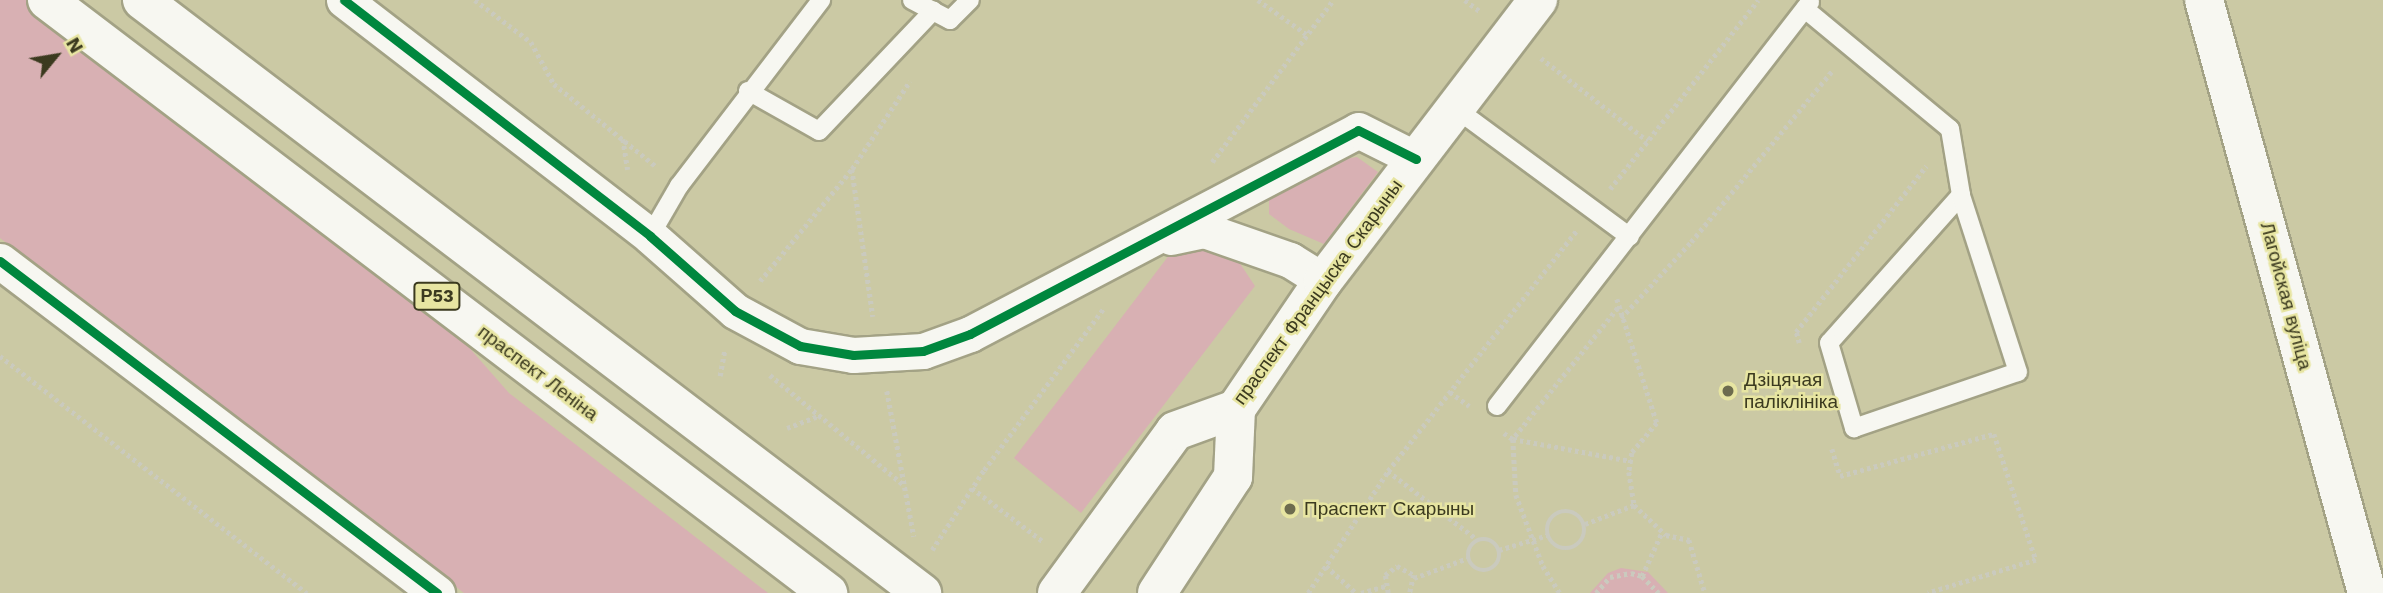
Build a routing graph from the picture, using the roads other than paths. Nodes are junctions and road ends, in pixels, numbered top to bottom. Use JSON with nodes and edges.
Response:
{"nodes":[{"id":1,"x":47,"y":0,"type":"edge"},
{"id":2,"x":142,"y":0,"type":"edge"},
{"id":3,"x":344,"y":0,"type":"edge"},
{"id":4,"x":821,"y":0,"type":"edge"},
{"id":5,"x":912,"y":0,"type":"edge"},
{"id":6,"x":970,"y":0,"type":"edge"},
{"id":7,"x":1538,"y":0,"type":"edge"},
{"id":8,"x":2204,"y":0,"type":"edge"},
{"id":9,"x":1808,"y":5,"type":"edge"},
{"id":10,"x":933,"y":11,"type":"junction"},
{"id":11,"x":748,"y":91,"type":"junction"},
{"id":12,"x":1455,"y":108,"type":"junction"},
{"id":13,"x":1416,"y":159,"type":"junction"},
{"id":14,"x":1961,"y":195,"type":"junction"},
{"id":15,"x":650,"y":236,"type":"junction"},
{"id":16,"x":1630,"y":237,"type":"junction"},
{"id":17,"x":1154,"y":240,"type":"junction"},
{"id":18,"x":0,"y":261,"type":"edge"},
{"id":19,"x":1323,"y":281,"type":"junction"},
{"id":20,"x":1497,"y":406,"type":"dead end"},
{"id":21,"x":1236,"y":409,"type":"junction"},
{"id":22,"x":924,"y":575,"type":"edge"},
{"id":23,"x":1068,"y":580,"type":"edge"},
{"id":24,"x":437,"y":593,"type":"edge"},
{"id":25,"x":828,"y":593,"type":"edge"},
{"id":26,"x":1157,"y":593,"type":"edge"},
{"id":27,"x":2367,"y":593,"type":"edge"}],
"edges":[{"from":1,"to":25,"type":"main road","name":"праспект Леніна","number":"Р53"},
{"from":2,"to":22,"type":"main road"},
{"from":3,"to":15,"type":"street"},
{"from":4,"to":11,"type":"lane"},
{"from":5,"to":10,"type":"lane"},
{"from":6,"to":10,"type":"lane"},
{"from":7,"to":12,"type":"main road","name":"праспект Францыска Скарыны"},
{"from":8,"to":27,"type":"main road","name":"Лагойская вуліца"},
{"from":9,"to":14,"type":"lane"},
{"from":9,"to":16,"type":"lane"},
{"from":10,"to":11,"type":"lane"},
{"from":11,"to":15,"type":"lane"},
{"from":12,"to":13,"type":"main road","name":"праспект Францыска Скарыны"},
{"from":12,"to":16,"type":"lane"},
{"from":13,"to":17,"type":"street"},
{"from":13,"to":19,"type":"main road","name":"праспект Францыска Скарыны"},
{"from":14,"to":14,"type":"lane"},
{"from":15,"to":17,"type":"street"},
{"from":16,"to":20,"type":"lane"},
{"from":17,"to":19,"type":"street"},
{"from":18,"to":24,"type":"street"},
{"from":19,"to":21,"type":"main road","name":"праспект Францыска Скарыны"},
{"from":21,"to":23,"type":"main road","name":"праспект Францыска Скарыны"},
{"from":21,"to":26,"type":"main road"}]}
